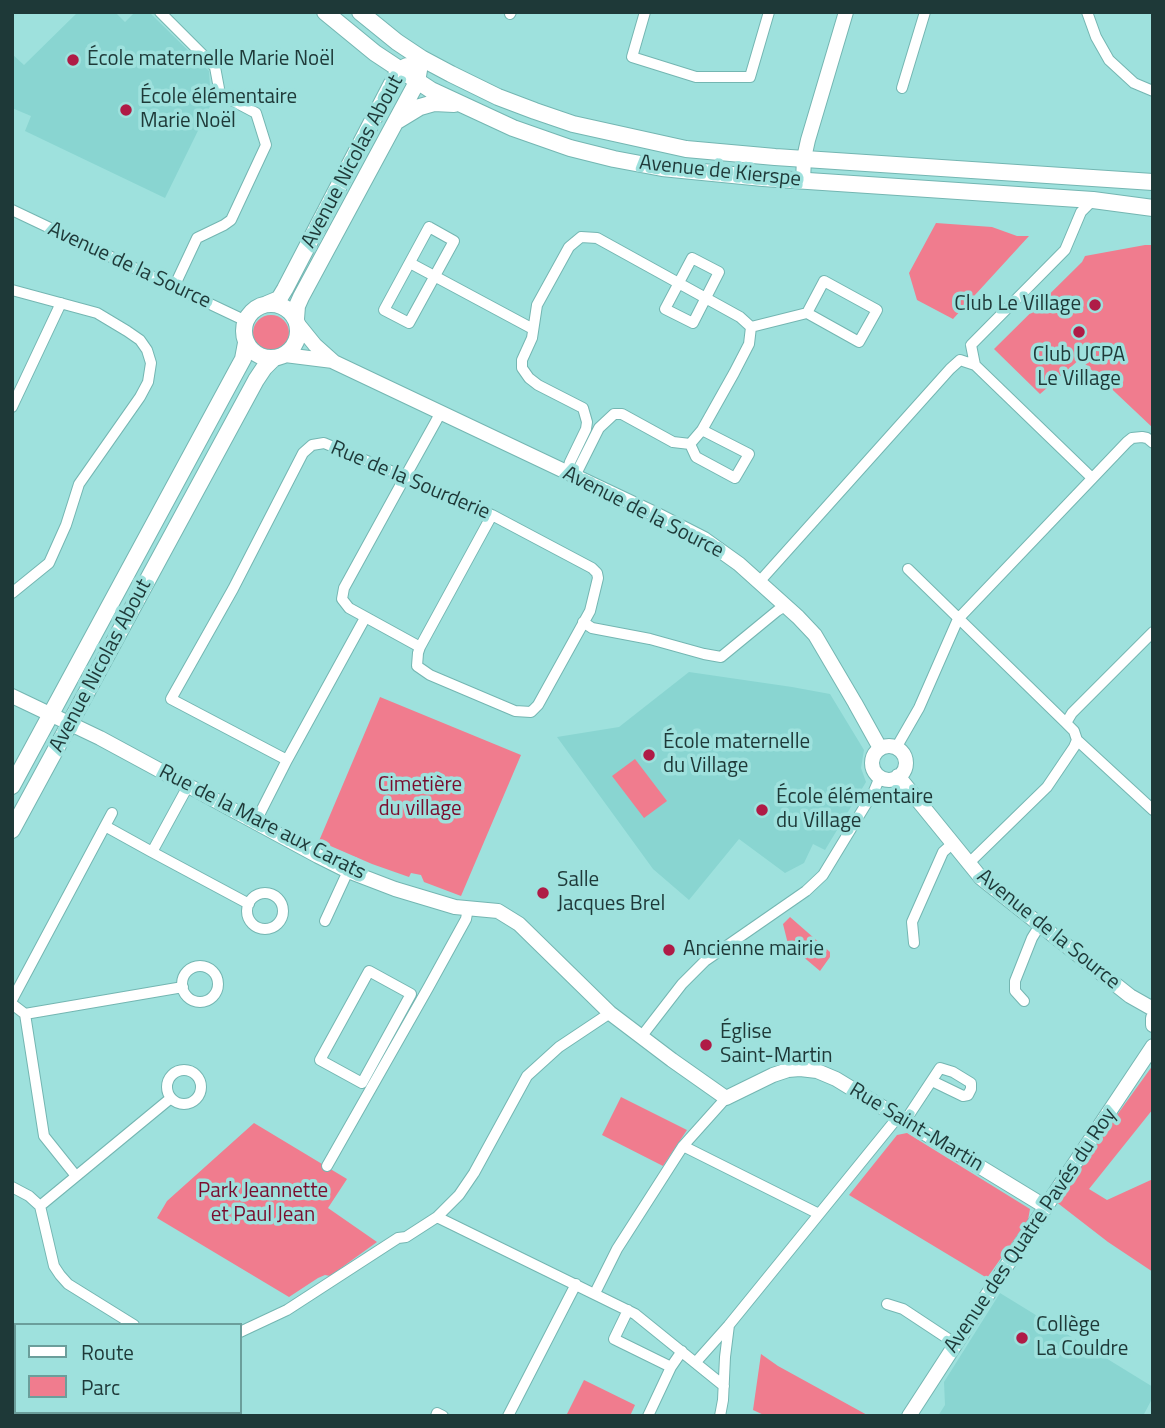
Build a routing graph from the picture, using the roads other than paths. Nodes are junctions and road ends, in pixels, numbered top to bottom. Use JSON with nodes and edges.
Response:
{"nodes":[{"id":1,"x":160,"y":12,"type":"edge"},
{"id":2,"x":324,"y":12,"type":"edge"},
{"id":3,"x":360,"y":12,"type":"edge"},
{"id":4,"x":645,"y":12,"type":"edge"},
{"id":5,"x":769,"y":12,"type":"edge"},
{"id":6,"x":846,"y":12,"type":"edge"},
{"id":7,"x":925,"y":12,"type":"edge"},
{"id":8,"x":1087,"y":12,"type":"edge"},
{"id":9,"x":399,"y":70,"type":"junction"},
{"id":10,"x":419,"y":70,"type":"junction"},
{"id":11,"x":902,"y":88,"type":"dead end"},
{"id":12,"x":1153,"y":91,"type":"edge"},
{"id":13,"x":461,"y":104,"type":"junction"},
{"id":14,"x":395,"y":123,"type":"junction"},
{"id":15,"x":804,"y":158,"type":"junction"},
{"id":16,"x":803,"y":181,"type":"junction"},
{"id":17,"x":1153,"y":182,"type":"edge"},
{"id":18,"x":1093,"y":200,"type":"junction"},
{"id":19,"x":1153,"y":208,"type":"edge"},
{"id":20,"x":12,"y":210,"type":"edge"},
{"id":21,"x":410,"y":263,"type":"junction"},
{"id":22,"x":434,"y":276,"type":"junction"},
{"id":23,"x":678,"y":283,"type":"junction"},
{"id":24,"x":174,"y":287,"type":"junction"},
{"id":25,"x":12,"y":290,"type":"edge"},
{"id":26,"x":706,"y":298,"type":"junction"},
{"id":27,"x":61,"y":303,"type":"junction"},
{"id":28,"x":267,"y":304,"type":"junction"},
{"id":29,"x":807,"y":313,"type":"junction"},
{"id":30,"x":246,"y":321,"type":"junction"},
{"id":31,"x":297,"y":322,"type":"junction"},
{"id":32,"x":751,"y":327,"type":"junction"},
{"id":33,"x":533,"y":329,"type":"junction"},
{"id":34,"x":246,"y":343,"type":"junction"},
{"id":35,"x":280,"y":357,"type":"junction"},
{"id":36,"x":334,"y":362,"type":"junction"},
{"id":37,"x":975,"y":365,"type":"junction"},
{"id":38,"x":12,"y":407,"type":"edge"},
{"id":39,"x":441,"y":412,"type":"junction"},
{"id":40,"x":587,"y":422,"type":"junction"},
{"id":41,"x":599,"y":428,"type":"junction"},
{"id":42,"x":702,"y":430,"type":"junction"},
{"id":43,"x":1153,"y":443,"type":"edge"},
{"id":44,"x":690,"y":444,"type":"junction"},
{"id":45,"x":571,"y":474,"type":"junction"},
{"id":46,"x":405,"y":477,"type":"junction"},
{"id":47,"x":1092,"y":478,"type":"junction"},
{"id":48,"x":492,"y":515,"type":"junction"},
{"id":49,"x":908,"y":569,"type":"dead end"},
{"id":50,"x":760,"y":581,"type":"junction"},
{"id":51,"x":12,"y":593,"type":"edge"},
{"id":52,"x":785,"y":606,"type":"junction"},
{"id":53,"x":365,"y":618,"type":"junction"},
{"id":54,"x":958,"y":618,"type":"junction"},
{"id":55,"x":583,"y":622,"type":"junction"},
{"id":56,"x":1153,"y":632,"type":"edge"},
{"id":57,"x":420,"y":647,"type":"junction"},
{"id":58,"x":12,"y":696,"type":"edge"},
{"id":59,"x":52,"y":714,"type":"junction"},
{"id":60,"x":70,"y":723,"type":"junction"},
{"id":61,"x":1066,"y":723,"type":"junction"},
{"id":62,"x":1077,"y":740,"type":"junction"},
{"id":63,"x":880,"y":748,"type":"junction"},
{"id":64,"x":896,"y":748,"type":"junction"},
{"id":65,"x":287,"y":760,"type":"junction"},
{"id":66,"x":898,"y":776,"type":"junction"},
{"id":67,"x":880,"y":777,"type":"junction"},
{"id":68,"x":12,"y":786,"type":"edge"},
{"id":69,"x":188,"y":786,"type":"junction"},
{"id":70,"x":1153,"y":810,"type":"edge"},
{"id":71,"x":111,"y":813,"type":"dead end"},
{"id":72,"x":255,"y":823,"type":"junction"},
{"id":73,"x":105,"y":826,"type":"junction"},
{"id":74,"x":12,"y":830,"type":"edge"},
{"id":75,"x":953,"y":844,"type":"junction"},
{"id":76,"x":152,"y":852,"type":"junction"},
{"id":77,"x":968,"y":863,"type":"junction"},
{"id":78,"x":348,"y":871,"type":"junction"},
{"id":79,"x":248,"y":904,"type":"dead end"},
{"id":80,"x":468,"y":908,"type":"junction"},
{"id":81,"x":325,"y":921,"type":"dead end"},
{"id":82,"x":1040,"y":925,"type":"junction"},
{"id":83,"x":915,"y":943,"type":"dead end"},
{"id":84,"x":183,"y":988,"type":"dead end"},
{"id":85,"x":1024,"y":1001,"type":"dead end"},
{"id":86,"x":12,"y":1002,"type":"edge"},
{"id":87,"x":1153,"y":1009,"type":"edge"},
{"id":88,"x":610,"y":1013,"type":"junction"},
{"id":89,"x":25,"y":1014,"type":"junction"},
{"id":90,"x":1153,"y":1018,"type":"edge"},
{"id":91,"x":1153,"y":1026,"type":"edge"},
{"id":92,"x":641,"y":1037,"type":"junction"},
{"id":93,"x":1153,"y":1046,"type":"edge"},
{"id":94,"x":932,"y":1081,"type":"dead end"},
{"id":95,"x":362,"y":1083,"type":"joint"},
{"id":96,"x":171,"y":1098,"type":"dead end"},
{"id":97,"x":726,"y":1098,"type":"junction"},
{"id":98,"x":902,"y":1119,"type":"junction"},
{"id":99,"x":683,"y":1146,"type":"junction"},
{"id":100,"x":327,"y":1166,"type":"dead end"},
{"id":101,"x":76,"y":1176,"type":"junction"},
{"id":102,"x":12,"y":1187,"type":"edge"},
{"id":103,"x":40,"y":1206,"type":"junction"},
{"id":104,"x":1046,"y":1207,"type":"junction"},
{"id":105,"x":819,"y":1214,"type":"junction"},
{"id":106,"x":437,"y":1217,"type":"junction"},
{"id":107,"x":576,"y":1284,"type":"junction"},
{"id":108,"x":594,"y":1293,"type":"junction"},
{"id":109,"x":887,"y":1304,"type":"dead end"},
{"id":110,"x":628,"y":1310,"type":"junction"},
{"id":111,"x":131,"y":1323,"type":"edge"},
{"id":112,"x":729,"y":1325,"type":"junction"},
{"id":113,"x":242,"y":1331,"type":"edge"},
{"id":114,"x":956,"y":1344,"type":"junction"},
{"id":115,"x":682,"y":1351,"type":"junction"},
{"id":116,"x":696,"y":1362,"type":"junction"},
{"id":117,"x":671,"y":1367,"type":"junction"},
{"id":118,"x":724,"y":1385,"type":"junction"},
{"id":119,"x":436,"y":1416,"type":"edge"},
{"id":120,"x":443,"y":1416,"type":"edge"},
{"id":121,"x":508,"y":1416,"type":"edge"},
{"id":122,"x":648,"y":1416,"type":"edge"},
{"id":123,"x":720,"y":1416,"type":"edge"},
{"id":124,"x":909,"y":1416,"type":"edge"}],
"edges":[{"from":1,"to":24,"type":"street"},
{"from":2,"to":9,"type":"main road","name":"Avenue de Kierspe"},
{"from":3,"to":10,"type":"main road","name":"Avenue de Kierspe"},
{"from":4,"to":5,"type":"street"},
{"from":6,"to":15,"type":"street"},
{"from":7,"to":11,"type":"street"},
{"from":8,"to":12,"type":"street"},
{"from":9,"to":10,"type":"main road","name":"Avenue de Kierspe"},
{"from":9,"to":10,"type":"main road","name":"Avenue Nicolas About"},
{"from":9,"to":28,"type":"main road","name":"Avenue Nicolas About"},
{"from":10,"to":13,"type":"main road","name":"Avenue de Kierspe"},
{"from":10,"to":14,"type":"main road","name":"Avenue Nicolas About"},
{"from":10,"to":15,"type":"main road","name":"Avenue de Kierspe"},
{"from":13,"to":14,"type":"main road"},
{"from":13,"to":16,"type":"main road","name":"Avenue de Kierspe"},
{"from":14,"to":31,"type":"main road","name":"Avenue Nicolas About"},
{"from":15,"to":16,"type":"street"},
{"from":15,"to":17,"type":"main road","name":"Avenue de Kierspe"},
{"from":16,"to":18,"type":"main road","name":"Avenue de Kierspe"},
{"from":18,"to":19,"type":"main road","name":"Avenue de Kierspe"},
{"from":18,"to":37,"type":"street"},
{"from":20,"to":24,"type":"street","name":"Avenue de la Source"},
{"from":21,"to":22,"type":"street"},
{"from":21,"to":22,"type":"street"},
{"from":21,"to":22,"type":"street"},
{"from":22,"to":33,"type":"street"},
{"from":23,"to":26,"type":"street"},
{"from":23,"to":26,"type":"street"},
{"from":23,"to":26,"type":"street"},
{"from":23,"to":33,"type":"street"},
{"from":24,"to":30,"type":"street","name":"Avenue de la Source"},
{"from":25,"to":27,"type":"street"},
{"from":26,"to":32,"type":"street"},
{"from":27,"to":38,"type":"street"},
{"from":27,"to":51,"type":"street"},
{"from":28,"to":30,"type":"main road","name":"Avenue Nicolas About"},
{"from":28,"to":31,"type":"main road"},
{"from":29,"to":29,"type":"street"},
{"from":29,"to":32,"type":"street"},
{"from":30,"to":34,"type":"main road","name":"Avenue Nicolas About"},
{"from":31,"to":35,"type":"main road","name":"Avenue Nicolas About"},
{"from":31,"to":36,"type":"street","name":"Avenue de la Source"},
{"from":32,"to":42,"type":"street"},
{"from":33,"to":40,"type":"street"},
{"from":34,"to":35,"type":"main road"},
{"from":34,"to":59,"type":"main road","name":"Avenue Nicolas About"},
{"from":35,"to":36,"type":"street","name":"Avenue de la Source"},
{"from":35,"to":60,"type":"main road","name":"Avenue Nicolas About"},
{"from":36,"to":39,"type":"street","name":"Avenue de la Source"},
{"from":37,"to":47,"type":"street"},
{"from":37,"to":50,"type":"street"},
{"from":39,"to":45,"type":"street","name":"Avenue de la Source"},
{"from":39,"to":46,"type":"street"},
{"from":40,"to":41,"type":"street"},
{"from":40,"to":45,"type":"street"},
{"from":41,"to":44,"type":"street"},
{"from":41,"to":45,"type":"street"},
{"from":42,"to":44,"type":"street"},
{"from":42,"to":44,"type":"street"},
{"from":43,"to":47,"type":"street"},
{"from":45,"to":50,"type":"street","name":"Avenue de la Source"},
{"from":46,"to":48,"type":"street","name":"Rue de la Sourderie"},
{"from":46,"to":53,"type":"street"},
{"from":46,"to":65,"type":"street","name":"Rue de la Sourderie"},
{"from":47,"to":54,"type":"street"},
{"from":48,"to":55,"type":"street","name":"Rue de la Sourderie"},
{"from":48,"to":57,"type":"street"},
{"from":49,"to":54,"type":"street"},
{"from":50,"to":52,"type":"street","name":"Avenue de la Source"},
{"from":52,"to":55,"type":"street"},
{"from":52,"to":63,"type":"street","name":"Avenue de la Source"},
{"from":53,"to":57,"type":"street"},
{"from":53,"to":65,"type":"street"},
{"from":54,"to":61,"type":"street"},
{"from":54,"to":64,"type":"street"},
{"from":55,"to":57,"type":"street"},
{"from":56,"to":61,"type":"street"},
{"from":58,"to":59,"type":"street","name":"Rue de la Mare aux Carats"},
{"from":59,"to":60,"type":"street","name":"Rue de la Mare aux Carats"},
{"from":59,"to":68,"type":"main road","name":"Avenue Nicolas About"},
{"from":60,"to":69,"type":"street","name":"Rue de la Mare aux Carats"},
{"from":60,"to":74,"type":"main road","name":"Avenue Nicolas About"},
{"from":61,"to":62,"type":"street"},
{"from":62,"to":70,"type":"street"},
{"from":62,"to":77,"type":"street"},
{"from":63,"to":64,"type":"street"},
{"from":63,"to":67,"type":"street"},
{"from":64,"to":66,"type":"street"},
{"from":65,"to":72,"type":"street"},
{"from":66,"to":67,"type":"street"},
{"from":66,"to":75,"type":"street","name":"Avenue de la Source"},
{"from":67,"to":92,"type":"street"},
{"from":69,"to":72,"type":"street","name":"Rue de la Mare aux Carats"},
{"from":69,"to":76,"type":"street"},
{"from":71,"to":73,"type":"street"},
{"from":72,"to":78,"type":"street","name":"Rue de la Mare aux Carats"},
{"from":73,"to":76,"type":"street"},
{"from":73,"to":86,"type":"street"},
{"from":75,"to":77,"type":"street","name":"Avenue de la Source"},
{"from":75,"to":83,"type":"street"},
{"from":76,"to":79,"type":"street"},
{"from":77,"to":82,"type":"street","name":"Avenue de la Source"},
{"from":78,"to":80,"type":"street","name":"Rue de la Mare aux Carats"},
{"from":78,"to":81,"type":"street"},
{"from":80,"to":88,"type":"street","name":"Rue de la Mare aux Carats"},
{"from":80,"to":100,"type":"street"},
{"from":82,"to":85,"type":"street"},
{"from":82,"to":87,"type":"street","name":"Avenue de la Source"},
{"from":84,"to":89,"type":"street"},
{"from":86,"to":89,"type":"street"},
{"from":88,"to":92,"type":"street","name":"Rue de la Mare aux Carats"},
{"from":88,"to":106,"type":"street"},
{"from":89,"to":101,"type":"street"},
{"from":90,"to":91,"type":"street"},
{"from":92,"to":97,"type":"street","name":"Rue de la Mare aux Carats"},
{"from":93,"to":104,"type":"street","name":"Avenue des Quatre Pavés du Roy"},
{"from":94,"to":98,"type":"street"},
{"from":95,"to":95,"type":"street"},
{"from":96,"to":101,"type":"street"},
{"from":97,"to":98,"type":"street","name":"Rue Saint-Martin"},
{"from":97,"to":99,"type":"street"},
{"from":98,"to":104,"type":"street","name":"Rue Saint-Martin"},
{"from":98,"to":105,"type":"street"},
{"from":99,"to":105,"type":"street"},
{"from":99,"to":108,"type":"street"},
{"from":101,"to":103,"type":"street"},
{"from":102,"to":103,"type":"street"},
{"from":103,"to":111,"type":"street"},
{"from":104,"to":114,"type":"street","name":"Avenue des Quatre Pavés du Roy"},
{"from":105,"to":112,"type":"street"},
{"from":106,"to":107,"type":"street"},
{"from":106,"to":113,"type":"street"},
{"from":107,"to":108,"type":"street"},
{"from":107,"to":121,"type":"street"},
{"from":108,"to":110,"type":"street"},
{"from":109,"to":114,"type":"street"},
{"from":110,"to":115,"type":"street"},
{"from":110,"to":117,"type":"street"},
{"from":112,"to":116,"type":"street"},
{"from":112,"to":118,"type":"street"},
{"from":114,"to":124,"type":"street","name":"Avenue des Quatre Pavés du Roy"},
{"from":115,"to":116,"type":"street"},
{"from":115,"to":117,"type":"street"},
{"from":116,"to":118,"type":"street"},
{"from":117,"to":122,"type":"street"},
{"from":118,"to":123,"type":"street"},
{"from":119,"to":120,"type":"street"}]}
